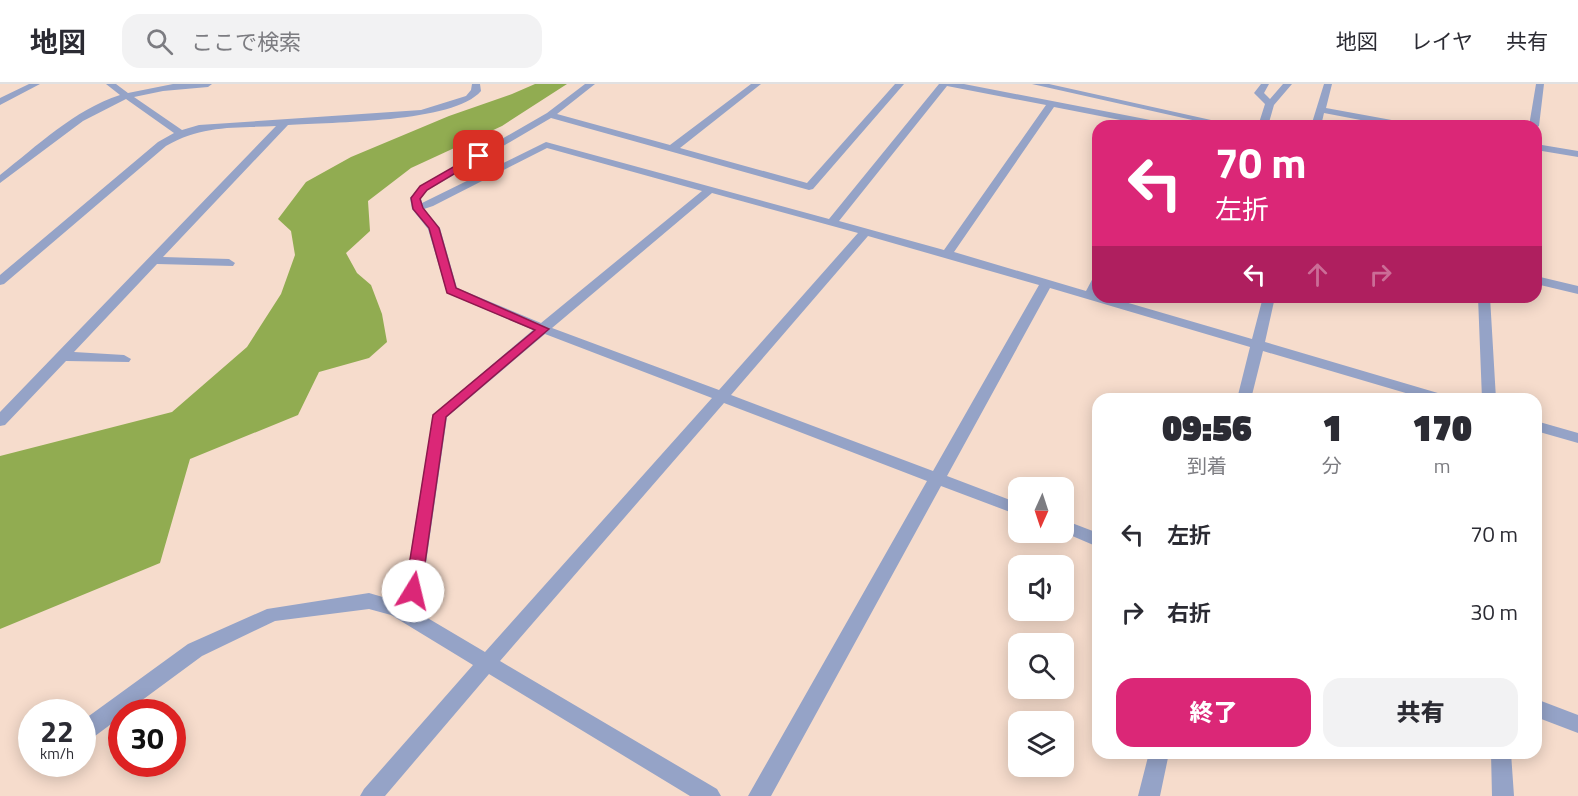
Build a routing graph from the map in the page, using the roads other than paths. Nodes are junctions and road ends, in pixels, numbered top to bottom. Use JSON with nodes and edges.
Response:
{"nodes":[{"id":1,"x":36,"y":84,"type":"edge"},
{"id":2,"x":110,"y":84,"type":"edge"},
{"id":3,"x":208,"y":84,"type":"edge"},
{"id":4,"x":476,"y":84,"type":"edge"},
{"id":5,"x":591,"y":84,"type":"edge"},
{"id":6,"x":757,"y":84,"type":"edge"},
{"id":7,"x":900,"y":84,"type":"edge"},
{"id":8,"x":944,"y":84,"type":"edge"},
{"id":9,"x":950,"y":84,"type":"edge"},
{"id":10,"x":1036,"y":84,"type":"edge"},
{"id":11,"x":1265,"y":84,"type":"edge"},
{"id":12,"x":1288,"y":84,"type":"edge"},
{"id":13,"x":1328,"y":84,"type":"edge"},
{"id":14,"x":1538,"y":84,"type":"edge"},
{"id":15,"x":1070,"y":87,"type":"edge"},
{"id":16,"x":128,"y":96,"type":"junction"},
{"id":17,"x":0,"y":102,"type":"edge"},
{"id":18,"x":1270,"y":104,"type":"junction"},
{"id":19,"x":1051,"y":105,"type":"junction"},
{"id":20,"x":1321,"y":110,"type":"junction"},
{"id":21,"x":550,"y":115,"type":"junction"},
{"id":22,"x":1133,"y":120,"type":"edge"},
{"id":23,"x":1208,"y":120,"type":"edge"},
{"id":24,"x":1265,"y":120,"type":"edge"},
{"id":25,"x":1318,"y":120,"type":"edge"},
{"id":26,"x":1375,"y":120,"type":"edge"},
{"id":27,"x":1535,"y":120,"type":"edge"},
{"id":28,"x":285,"y":122,"type":"junction"},
{"id":29,"x":181,"y":133,"type":"junction"},
{"id":30,"x":1542,"y":148,"type":"edge"},
{"id":31,"x":672,"y":149,"type":"junction"},
{"id":32,"x":1578,"y":154,"type":"edge"},
{"id":33,"x":0,"y":180,"type":"edge"},
{"id":34,"x":709,"y":190,"type":"junction"},
{"id":35,"x":417,"y":207,"type":"junction"},
{"id":36,"x":831,"y":224,"type":"junction"},
{"id":37,"x":864,"y":233,"type":"junction"},
{"id":38,"x":947,"y":254,"type":"junction"},
{"id":39,"x":153,"y":260,"type":"junction"},
{"id":40,"x":229,"y":263,"type":"dead end"},
{"id":41,"x":0,"y":281,"type":"edge"},
{"id":42,"x":1542,"y":281,"type":"edge"},
{"id":43,"x":1046,"y":284,"type":"junction"},
{"id":44,"x":1578,"y":290,"type":"edge"},
{"id":45,"x":1092,"y":292,"type":"edge"},
{"id":46,"x":1090,"y":296,"type":"joint"},
{"id":47,"x":1114,"y":303,"type":"edge"},
{"id":48,"x":1268,"y":303,"type":"edge"},
{"id":49,"x":1484,"y":303,"type":"edge"},
{"id":50,"x":543,"y":329,"type":"junction"},
{"id":51,"x":1257,"y":345,"type":"junction"},
{"id":52,"x":62,"y":356,"type":"junction"},
{"id":53,"x":124,"y":359,"type":"dead end"},
{"id":54,"x":1245,"y":393,"type":"edge"},
{"id":55,"x":1422,"y":393,"type":"edge"},
{"id":56,"x":1489,"y":393,"type":"edge"},
{"id":57,"x":723,"y":398,"type":"junction"},
{"id":58,"x":0,"y":421,"type":"edge"},
{"id":59,"x":1542,"y":428,"type":"edge"},
{"id":60,"x":1578,"y":438,"type":"edge"},
{"id":61,"x":939,"y":477,"type":"junction"},
{"id":62,"x":1008,"y":504,"type":"edge"},
{"id":63,"x":1074,"y":530,"type":"edge"},
{"id":64,"x":1092,"y":538,"type":"edge"},
{"id":65,"x":396,"y":609,"type":"junction"},
{"id":66,"x":485,"y":664,"type":"junction"},
{"id":67,"x":1542,"y":710,"type":"edge"},
{"id":68,"x":96,"y":723,"type":"edge"},
{"id":69,"x":1578,"y":724,"type":"edge"},
{"id":70,"x":1158,"y":759,"type":"edge"},
{"id":71,"x":1501,"y":759,"type":"edge"},
{"id":72,"x":370,"y":796,"type":"edge"},
{"id":73,"x":710,"y":796,"type":"edge"},
{"id":74,"x":759,"y":796,"type":"edge"},
{"id":75,"x":1149,"y":796,"type":"edge"},
{"id":76,"x":1503,"y":796,"type":"edge"}],
"edges":[{"from":1,"to":17,"type":"street"},
{"from":2,"to":16,"type":"street"},
{"from":3,"to":16,"type":"street"},
{"from":4,"to":28,"type":"street"},
{"from":5,"to":21,"type":"street"},
{"from":6,"to":31,"type":"street"},
{"from":7,"to":31,"type":"street"},
{"from":8,"to":36,"type":"street"},
{"from":9,"to":19,"type":"street"},
{"from":10,"to":15,"type":"street"},
{"from":11,"to":18,"type":"street"},
{"from":12,"to":18,"type":"street"},
{"from":13,"to":20,"type":"street"},
{"from":14,"to":27,"type":"street"},
{"from":15,"to":23,"type":"street"},
{"from":16,"to":29,"type":"street"},
{"from":16,"to":33,"type":"street"},
{"from":18,"to":24,"type":"street"},
{"from":19,"to":22,"type":"street"},
{"from":19,"to":38,"type":"street"},
{"from":20,"to":25,"type":"street"},
{"from":20,"to":26,"type":"street"},
{"from":21,"to":31,"type":"street"},
{"from":21,"to":35,"type":"street"},
{"from":28,"to":29,"type":"street"},
{"from":28,"to":39,"type":"street"},
{"from":29,"to":41,"type":"street"},
{"from":30,"to":32,"type":"street"},
{"from":34,"to":35,"type":"street"},
{"from":34,"to":36,"type":"street"},
{"from":34,"to":50,"type":"street"},
{"from":35,"to":50,"type":"street"},
{"from":36,"to":37,"type":"street"},
{"from":37,"to":38,"type":"street"},
{"from":37,"to":57,"type":"street"},
{"from":38,"to":43,"type":"street"},
{"from":39,"to":40,"type":"street"},
{"from":39,"to":52,"type":"street"},
{"from":42,"to":44,"type":"street"},
{"from":43,"to":46,"type":"street"},
{"from":43,"to":61,"type":"street"},
{"from":45,"to":46,"type":"street"},
{"from":47,"to":51,"type":"street"},
{"from":48,"to":51,"type":"street"},
{"from":49,"to":56,"type":"street"},
{"from":50,"to":57,"type":"street"},
{"from":50,"to":65,"type":"street"},
{"from":51,"to":54,"type":"street"},
{"from":51,"to":55,"type":"street"},
{"from":52,"to":53,"type":"street"},
{"from":52,"to":58,"type":"street"},
{"from":57,"to":61,"type":"street"},
{"from":57,"to":66,"type":"street"},
{"from":59,"to":60,"type":"street"},
{"from":61,"to":62,"type":"street"},
{"from":61,"to":74,"type":"street"},
{"from":63,"to":64,"type":"street"},
{"from":65,"to":66,"type":"street"},
{"from":65,"to":68,"type":"street"},
{"from":66,"to":72,"type":"street"},
{"from":66,"to":73,"type":"street"},
{"from":67,"to":69,"type":"street"},
{"from":70,"to":75,"type":"street"},
{"from":71,"to":76,"type":"street"}]}
